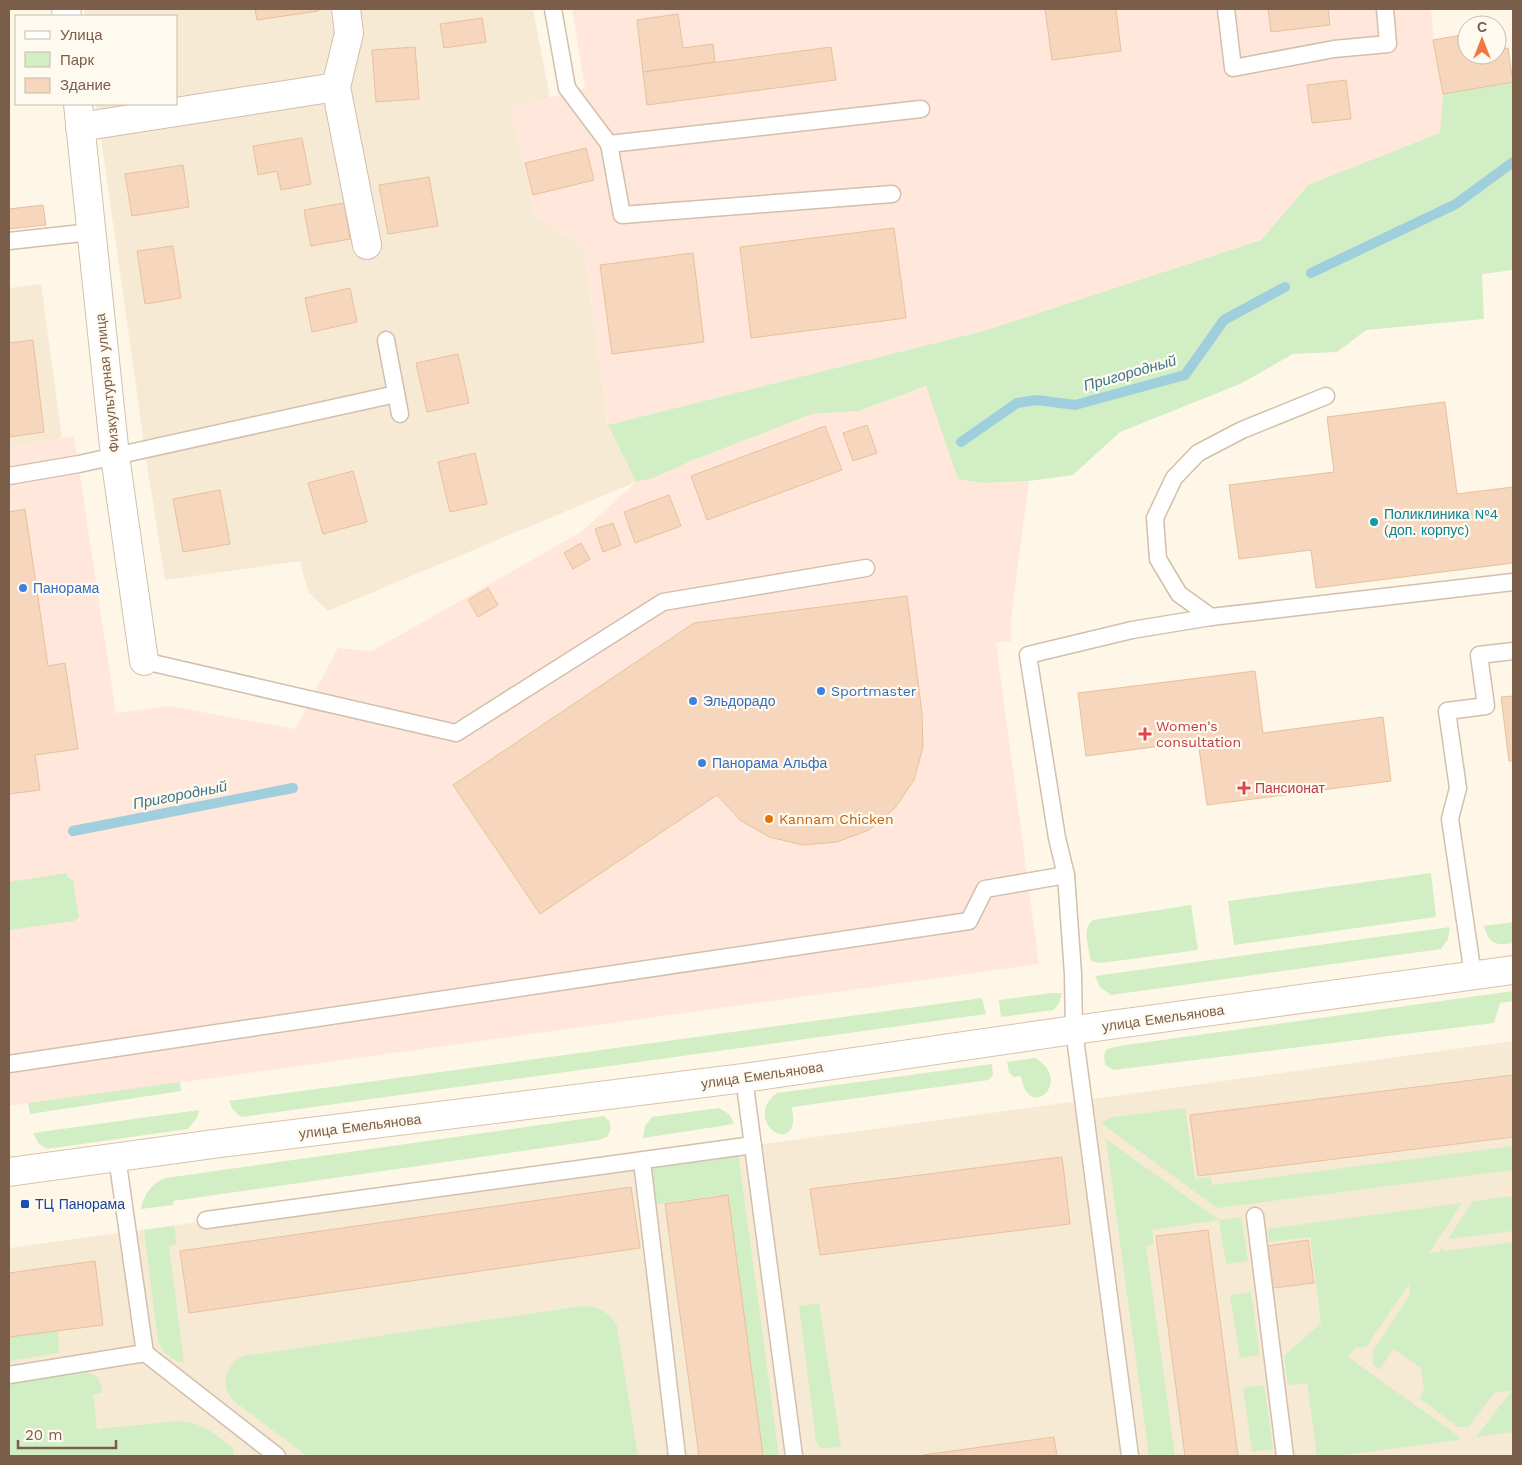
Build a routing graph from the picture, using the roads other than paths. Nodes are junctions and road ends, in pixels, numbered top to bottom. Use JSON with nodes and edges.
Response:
{"nodes":[{"id":1,"x":346,"y":9,"type":"edge"},
{"id":2,"x":553,"y":9,"type":"edge"},
{"id":3,"x":1226,"y":9,"type":"edge"},
{"id":4,"x":1384,"y":9,"type":"edge"},
{"id":5,"x":336,"y":87,"type":"junction"},
{"id":6,"x":178,"y":104,"type":"edge"},
{"id":7,"x":171,"y":105,"type":"edge"},
{"id":8,"x":921,"y":109,"type":"dead end"},
{"id":9,"x":79,"y":115,"type":"edge"},
{"id":10,"x":609,"y":144,"type":"junction"},
{"id":11,"x":892,"y":194,"type":"dead end"},
{"id":12,"x":91,"y":232,"type":"junction"},
{"id":13,"x":9,"y":241,"type":"edge"},
{"id":14,"x":367,"y":245,"type":"dead end"},
{"id":15,"x":386,"y":340,"type":"dead end"},
{"id":16,"x":396,"y":394,"type":"junction"},
{"id":17,"x":1326,"y":396,"type":"dead end"},
{"id":18,"x":400,"y":414,"type":"dead end"},
{"id":19,"x":115,"y":456,"type":"junction"},
{"id":20,"x":9,"y":476,"type":"edge"},
{"id":21,"x":866,"y":568,"type":"dead end"},
{"id":22,"x":1513,"y":582,"type":"edge"},
{"id":23,"x":1211,"y":617,"type":"junction"},
{"id":24,"x":1513,"y":651,"type":"edge"},
{"id":25,"x":144,"y":661,"type":"joint"},
{"id":26,"x":1066,"y":876,"type":"junction"},
{"id":27,"x":1513,"y":970,"type":"edge"},
{"id":28,"x":1473,"y":975,"type":"junction"},
{"id":29,"x":1074,"y":1030,"type":"junction"},
{"id":30,"x":9,"y":1064,"type":"edge"},
{"id":31,"x":744,"y":1078,"type":"junction"},
{"id":32,"x":753,"y":1145,"type":"junction"},
{"id":33,"x":117,"y":1157,"type":"junction"},
{"id":34,"x":642,"y":1160,"type":"junction"},
{"id":35,"x":9,"y":1172,"type":"edge"},
{"id":36,"x":1255,"y":1216,"type":"dead end"},
{"id":37,"x":206,"y":1220,"type":"dead end"},
{"id":38,"x":145,"y":1353,"type":"junction"},
{"id":39,"x":9,"y":1375,"type":"edge"},
{"id":40,"x":277,"y":1456,"type":"edge"},
{"id":41,"x":678,"y":1456,"type":"edge"},
{"id":42,"x":794,"y":1456,"type":"edge"},
{"id":43,"x":1130,"y":1456,"type":"edge"},
{"id":44,"x":1285,"y":1456,"type":"edge"}],
"edges":[{"from":1,"to":5,"type":"main road"},
{"from":2,"to":10,"type":"lane"},
{"from":3,"to":4,"type":"lane"},
{"from":5,"to":6,"type":"main road"},
{"from":5,"to":14,"type":"main road"},
{"from":7,"to":9,"type":"main road"},
{"from":8,"to":10,"type":"lane"},
{"from":9,"to":12,"type":"main road","name":"Физкультурная улица"},
{"from":10,"to":11,"type":"lane"},
{"from":12,"to":13,"type":"lane"},
{"from":12,"to":19,"type":"main road","name":"Физкультурная улица"},
{"from":15,"to":16,"type":"lane"},
{"from":16,"to":18,"type":"lane"},
{"from":16,"to":19,"type":"lane"},
{"from":17,"to":23,"type":"lane"},
{"from":19,"to":20,"type":"lane"},
{"from":19,"to":25,"type":"main road","name":"Физкультурная улица"},
{"from":21,"to":25,"type":"lane"},
{"from":22,"to":23,"type":"lane"},
{"from":23,"to":26,"type":"lane"},
{"from":24,"to":28,"type":"lane"},
{"from":26,"to":29,"type":"lane"},
{"from":26,"to":30,"type":"lane"},
{"from":27,"to":28,"type":"main road","name":"улица Емельянова"},
{"from":28,"to":29,"type":"main road","name":"улица Емельянова"},
{"from":29,"to":31,"type":"main road","name":"улица Емельянова"},
{"from":29,"to":43,"type":"lane"},
{"from":31,"to":32,"type":"lane"},
{"from":31,"to":33,"type":"main road","name":"улица Емельянова"},
{"from":32,"to":34,"type":"lane"},
{"from":32,"to":42,"type":"lane"},
{"from":33,"to":35,"type":"main road","name":"улица Емельянова"},
{"from":33,"to":38,"type":"lane"},
{"from":34,"to":37,"type":"lane"},
{"from":34,"to":41,"type":"lane"},
{"from":36,"to":44,"type":"lane"},
{"from":38,"to":39,"type":"lane"},
{"from":38,"to":40,"type":"lane"}]}
